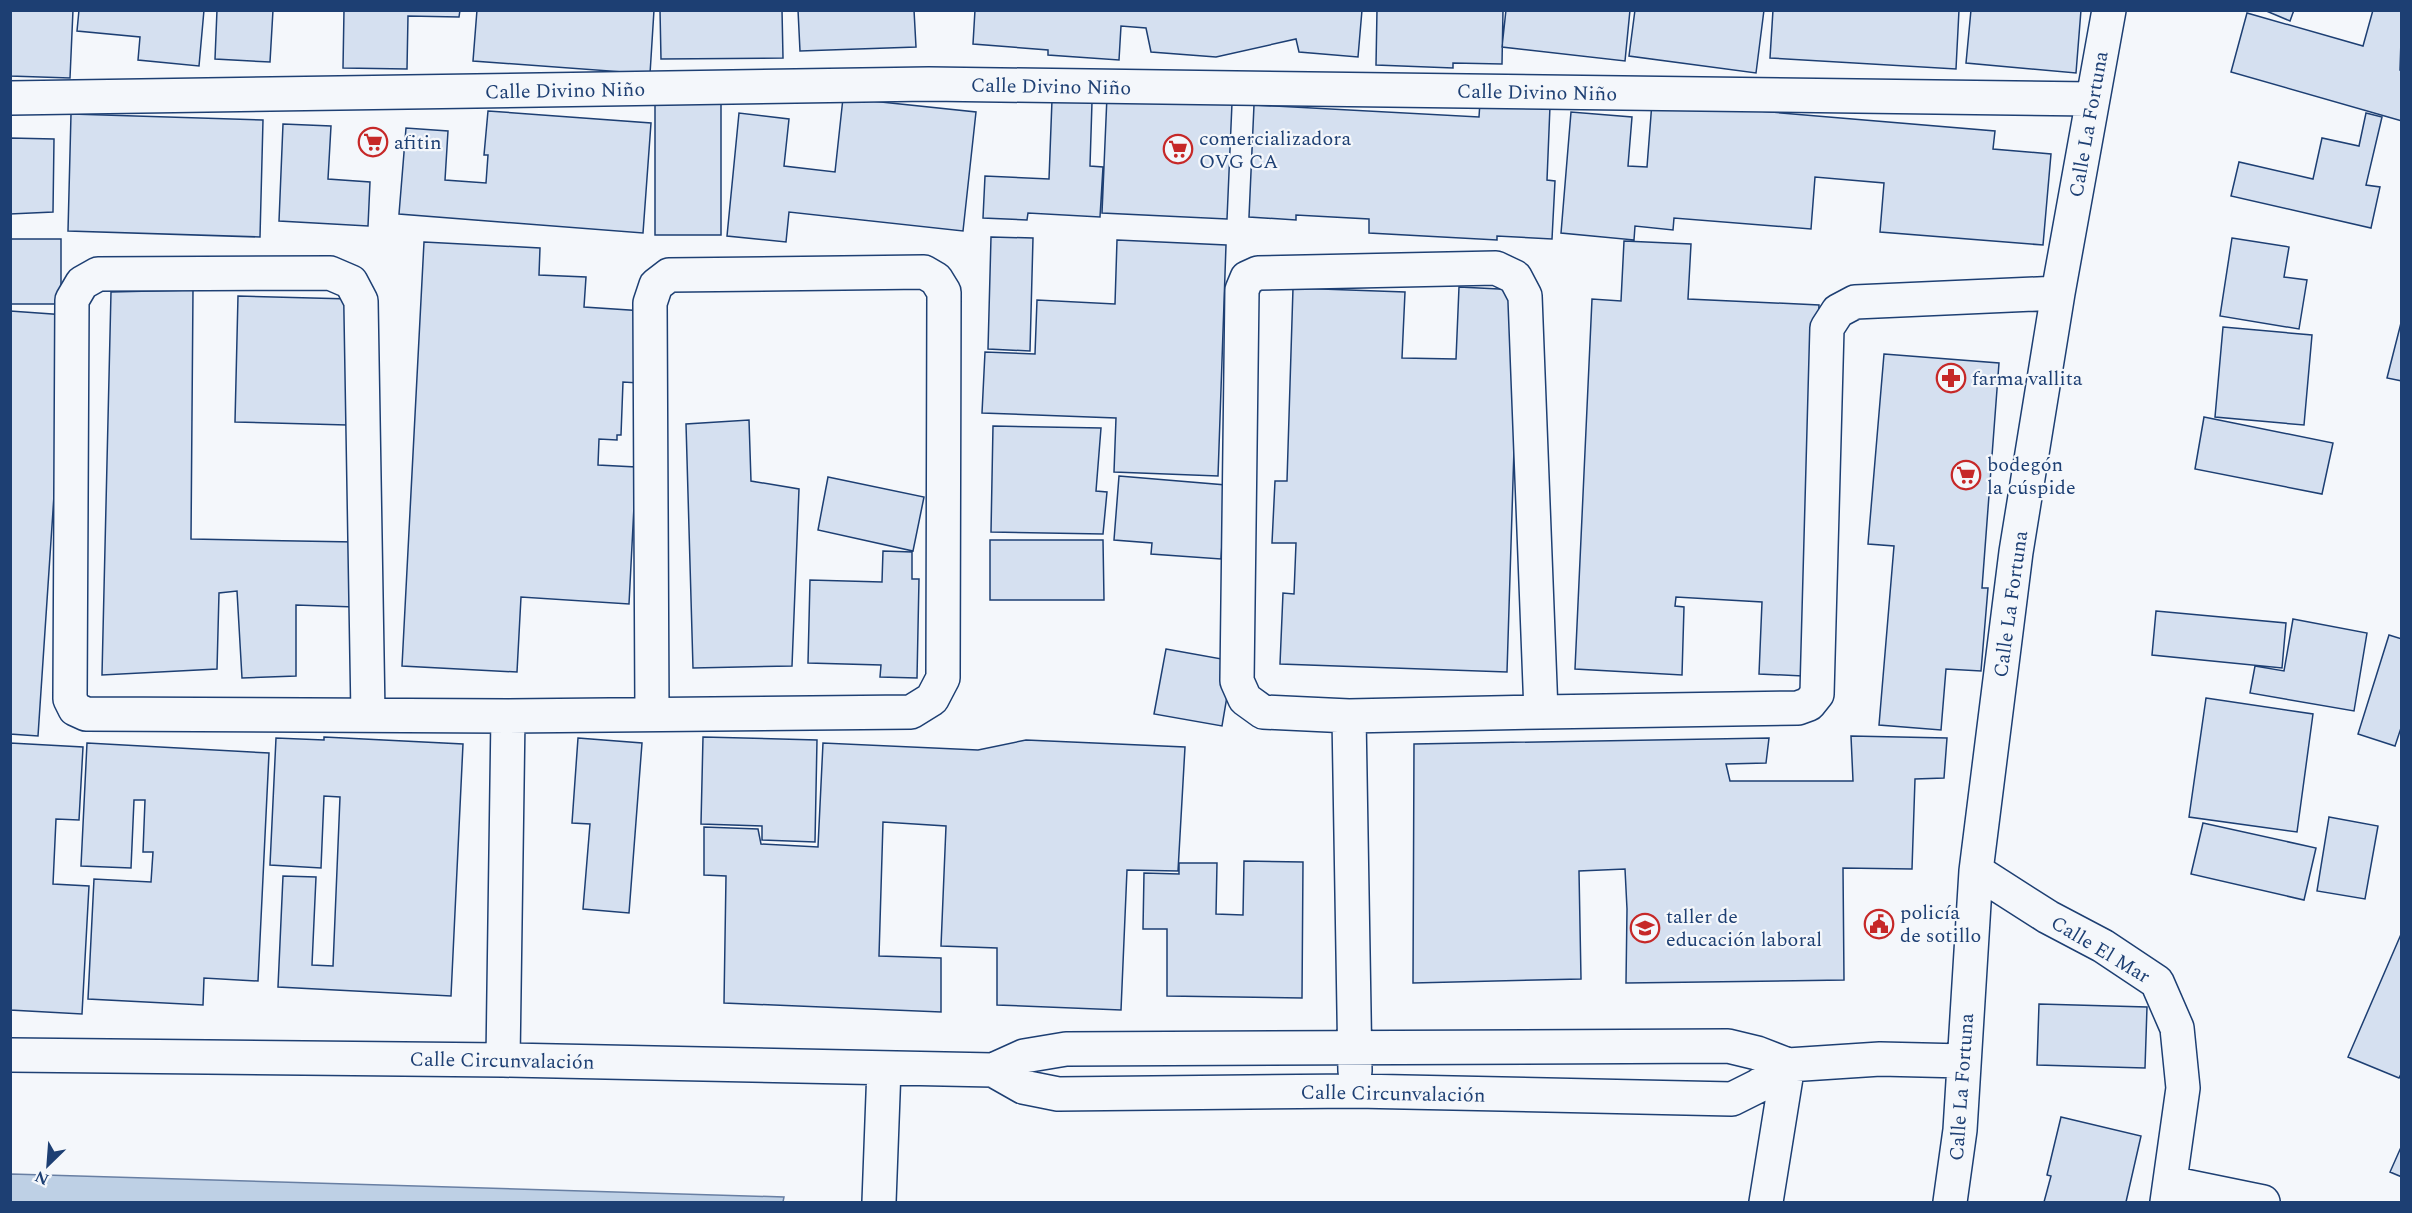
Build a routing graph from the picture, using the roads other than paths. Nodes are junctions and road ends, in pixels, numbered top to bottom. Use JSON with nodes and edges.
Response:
{"nodes":[{"id":1,"x":2109,"y":10,"type":"edge"},
{"id":2,"x":10,"y":98,"type":"edge"},
{"id":3,"x":2092,"y":99,"type":"junction"},
{"id":4,"x":2058,"y":293,"type":"junction"},
{"id":5,"x":1541,"y":712,"type":"junction"},
{"id":6,"x":652,"y":713,"type":"junction"},
{"id":7,"x":368,"y":714,"type":"junction"},
{"id":8,"x":508,"y":716,"type":"junction"},
{"id":9,"x":1349,"y":716,"type":"junction"},
{"id":10,"x":1976,"y":871,"type":"junction"},
{"id":11,"x":1354,"y":1050,"type":"junction"},
{"id":12,"x":10,"y":1055,"type":"edge"},
{"id":13,"x":503,"y":1060,"type":"junction"},
{"id":14,"x":1964,"y":1061,"type":"junction"},
{"id":15,"x":1788,"y":1065,"type":"junction"},
{"id":16,"x":884,"y":1068,"type":"junction"},
{"id":17,"x":993,"y":1070,"type":"junction"},
{"id":18,"x":1356,"y":1092,"type":"junction"},
{"id":19,"x":2168,"y":1193,"type":"edge"},
{"id":20,"x":879,"y":1203,"type":"edge"},
{"id":21,"x":1766,"y":1203,"type":"edge"},
{"id":22,"x":1950,"y":1203,"type":"edge"},
{"id":23,"x":2263,"y":1203,"type":"edge"}],
"edges":[{"from":1,"to":3,"type":"street","name":"Calle La Fortuna"},
{"from":2,"to":3,"type":"street","name":"Calle Divino Niño"},
{"from":3,"to":4,"type":"street","name":"Calle La Fortuna"},
{"from":4,"to":5,"type":"street"},
{"from":4,"to":10,"type":"street","name":"Calle La Fortuna"},
{"from":5,"to":9,"type":"street"},
{"from":5,"to":9,"type":"street"},
{"from":6,"to":6,"type":"street"},
{"from":6,"to":8,"type":"street"},
{"from":7,"to":7,"type":"street"},
{"from":7,"to":8,"type":"street"},
{"from":8,"to":13,"type":"street"},
{"from":9,"to":11,"type":"street"},
{"from":10,"to":14,"type":"street","name":"Calle La Fortuna"},
{"from":10,"to":19,"type":"street","name":"Calle El Mar"},
{"from":11,"to":15,"type":"street","name":"Calle Circunvalación"},
{"from":11,"to":17,"type":"street","name":"Calle Circunvalación"},
{"from":11,"to":18,"type":"street"},
{"from":12,"to":13,"type":"street","name":"Calle Circunvalación"},
{"from":13,"to":16,"type":"street","name":"Calle Circunvalación"},
{"from":14,"to":15,"type":"street","name":"Calle Circunvalación"},
{"from":14,"to":22,"type":"street","name":"Calle La Fortuna"},
{"from":15,"to":18,"type":"street","name":"Calle Circunvalación"},
{"from":15,"to":21,"type":"street"},
{"from":16,"to":17,"type":"street","name":"Calle Circunvalación"},
{"from":16,"to":20,"type":"street"},
{"from":17,"to":18,"type":"street","name":"Calle Circunvalación"},
{"from":19,"to":23,"type":"street"}]}
